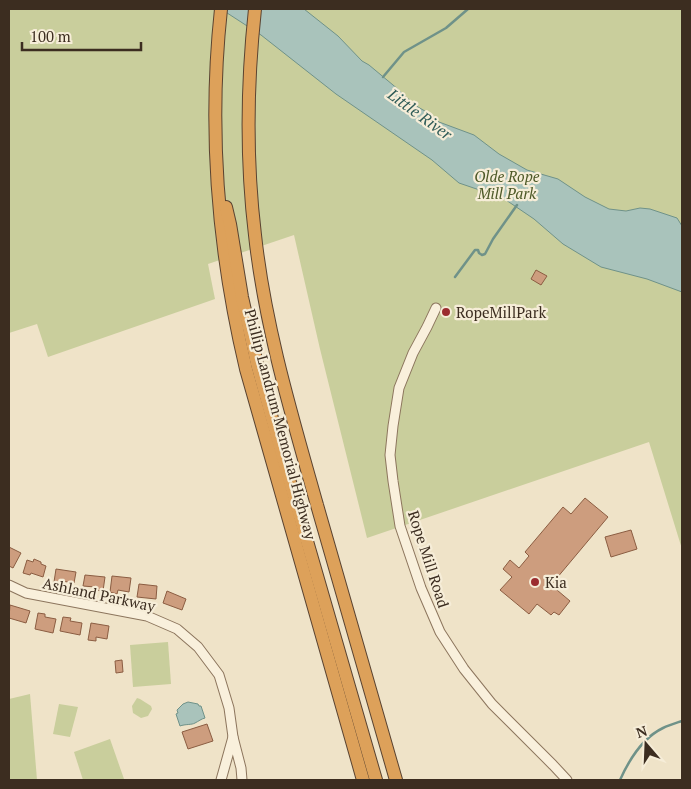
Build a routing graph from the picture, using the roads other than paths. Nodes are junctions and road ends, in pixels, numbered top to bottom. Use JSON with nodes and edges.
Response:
{"nodes":[{"id":1,"x":221,"y":9,"type":"edge"},
{"id":2,"x":255,"y":9,"type":"edge"},
{"id":3,"x":217,"y":178,"type":"junction"},
{"id":4,"x":436,"y":308,"type":"dead end"},
{"id":5,"x":9,"y":585,"type":"edge"},
{"id":6,"x":233,"y":737,"type":"junction"},
{"id":7,"x":356,"y":753,"type":"junction"},
{"id":8,"x":396,"y":778,"type":"edge"},
{"id":9,"x":221,"y":780,"type":"edge"},
{"id":10,"x":242,"y":780,"type":"edge"},
{"id":11,"x":360,"y":780,"type":"edge"},
{"id":12,"x":363,"y":780,"type":"edge"},
{"id":13,"x":376,"y":780,"type":"edge"},
{"id":14,"x":566,"y":780,"type":"edge"}],
"edges":[{"from":1,"to":3,"type":"highway","name":"Phillip Landrum Memorial Highway"},
{"from":2,"to":8,"type":"highway","name":"Phillip Landrum Memorial Highway"},
{"from":3,"to":7,"type":"highway","name":"Phillip Landrum Memorial Highway"},
{"from":3,"to":13,"type":"highway"},
{"from":4,"to":14,"type":"street","name":"Rope Mill Road"},
{"from":5,"to":6,"type":"street","name":"Ashland Parkway"},
{"from":6,"to":9,"type":"street","name":"Ashland Parkway"},
{"from":6,"to":10,"type":"street","name":"Ashland Parkway"},
{"from":7,"to":11,"type":"highway"},
{"from":7,"to":12,"type":"highway","name":"Phillip Landrum Memorial Highway"}]}
